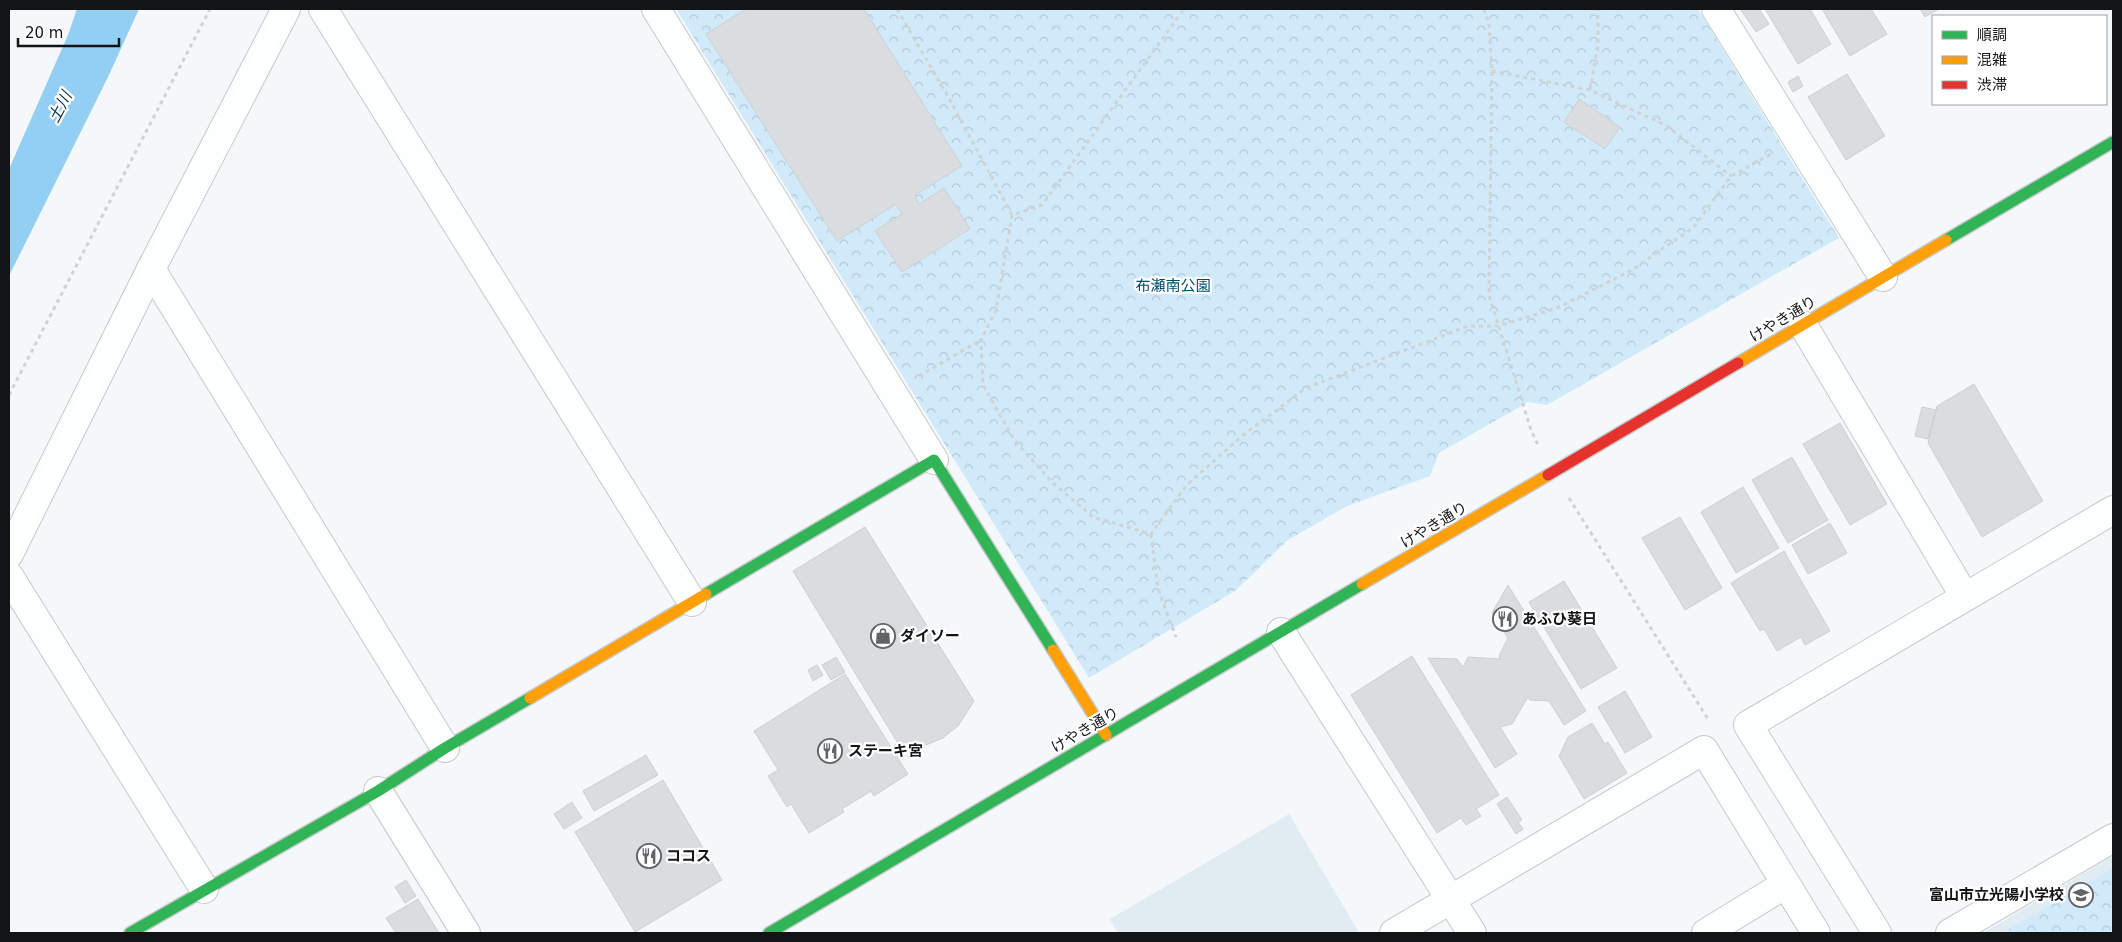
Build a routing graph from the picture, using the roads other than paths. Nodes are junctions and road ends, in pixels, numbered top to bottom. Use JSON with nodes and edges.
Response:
{"nodes":[{"id":1,"x":286,"y":9,"type":"edge"},
{"id":2,"x":323,"y":9,"type":"edge"},
{"id":3,"x":656,"y":9,"type":"edge"},
{"id":4,"x":1716,"y":9,"type":"edge"},
{"id":5,"x":2113,"y":142,"type":"edge"},
{"id":6,"x":151,"y":269,"type":"junction"},
{"id":7,"x":1883,"y":277,"type":"junction"},
{"id":8,"x":1803,"y":325,"type":"junction"},
{"id":9,"x":934,"y":460,"type":"junction"},
{"id":10,"x":2113,"y":510,"type":"edge"},
{"id":11,"x":9,"y":554,"type":"edge"},
{"id":12,"x":9,"y":576,"type":"edge"},
{"id":13,"x":1965,"y":597,"type":"junction"},
{"id":14,"x":692,"y":602,"type":"junction"},
{"id":15,"x":1281,"y":632,"type":"junction"},
{"id":16,"x":1106,"y":735,"type":"junction"},
{"id":17,"x":445,"y":748,"type":"junction"},
{"id":18,"x":378,"y":791,"type":"junction"},
{"id":19,"x":2113,"y":838,"type":"edge"},
{"id":20,"x":1786,"y":884,"type":"junction"},
{"id":21,"x":204,"y":889,"type":"junction"},
{"id":22,"x":1451,"y":900,"type":"junction"},
{"id":23,"x":130,"y":933,"type":"edge"},
{"id":24,"x":466,"y":933,"type":"edge"},
{"id":25,"x":769,"y":933,"type":"edge"},
{"id":26,"x":1394,"y":933,"type":"edge"},
{"id":27,"x":1472,"y":933,"type":"edge"},
{"id":28,"x":1706,"y":933,"type":"edge"},
{"id":29,"x":1816,"y":933,"type":"edge"},
{"id":30,"x":1877,"y":933,"type":"edge"},
{"id":31,"x":1950,"y":933,"type":"edge"}],
"edges":[{"from":1,"to":6,"type":"street"},
{"from":2,"to":14,"type":"street"},
{"from":3,"to":9,"type":"street"},
{"from":4,"to":7,"type":"street"},
{"from":5,"to":7,"type":"street","name":"けやき通り"},
{"from":6,"to":11,"type":"street"},
{"from":6,"to":17,"type":"street"},
{"from":7,"to":8,"type":"street","name":"けやき通り"},
{"from":8,"to":13,"type":"street"},
{"from":8,"to":15,"type":"street","name":"けやき通り"},
{"from":9,"to":14,"type":"street"},
{"from":9,"to":16,"type":"street"},
{"from":10,"to":13,"type":"street"},
{"from":12,"to":21,"type":"street"},
{"from":13,"to":30,"type":"street"},
{"from":14,"to":17,"type":"street"},
{"from":15,"to":16,"type":"street","name":"けやき通り"},
{"from":15,"to":22,"type":"street"},
{"from":16,"to":25,"type":"street","name":"けやき通り"},
{"from":17,"to":18,"type":"street"},
{"from":18,"to":21,"type":"street"},
{"from":18,"to":24,"type":"street"},
{"from":19,"to":31,"type":"street"},
{"from":20,"to":22,"type":"street"},
{"from":20,"to":28,"type":"street"},
{"from":20,"to":29,"type":"street"},
{"from":21,"to":23,"type":"street"},
{"from":22,"to":26,"type":"street"},
{"from":22,"to":27,"type":"street"}]}
